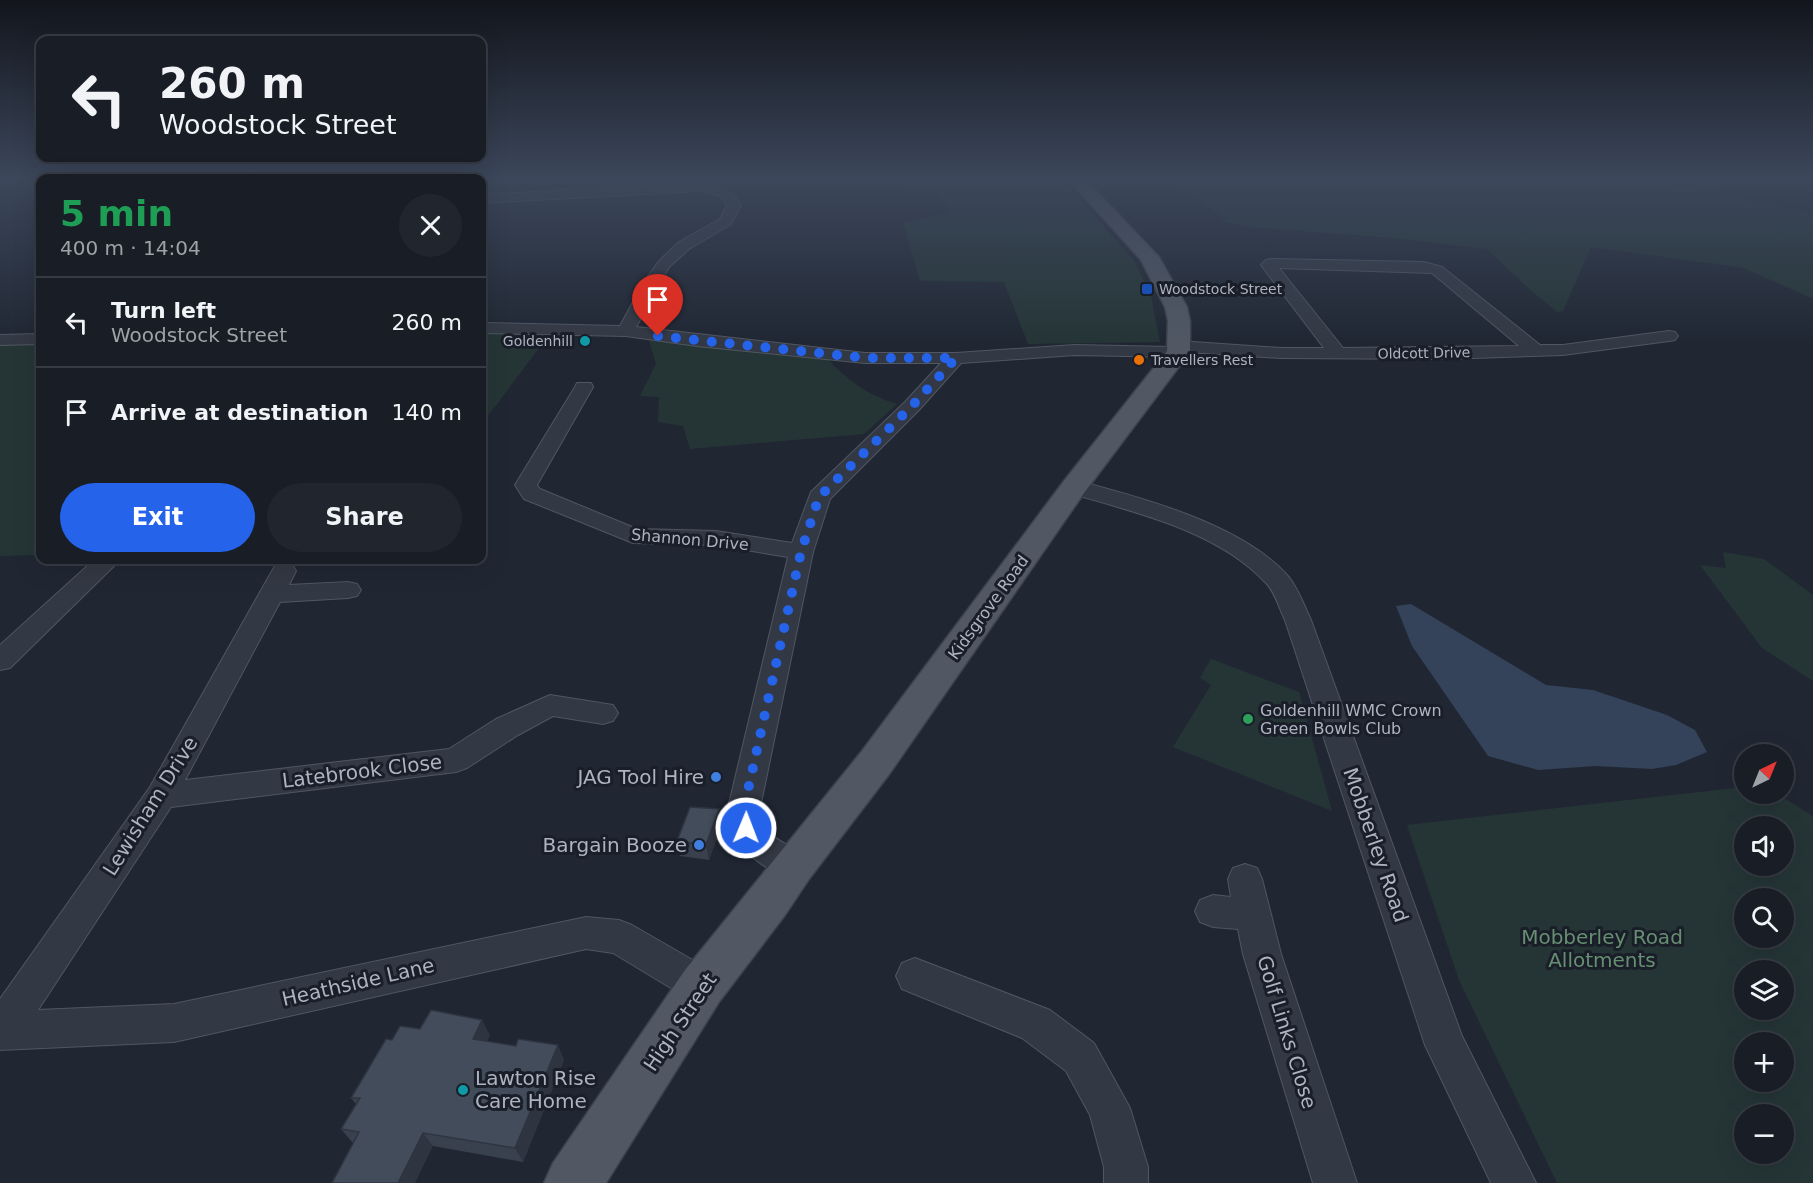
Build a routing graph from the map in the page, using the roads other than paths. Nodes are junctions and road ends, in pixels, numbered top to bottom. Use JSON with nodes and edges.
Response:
{"nodes":[{"id":1,"x":707,"y":232,"type":"edge"},
{"id":2,"x":1125,"y":232,"type":"edge"},
{"id":3,"x":486,"y":328,"type":"edge"},
{"id":4,"x":626,"y":331,"type":"junction"},
{"id":5,"x":1669,"y":336,"type":"dead end"},
{"id":6,"x":36,"y":339,"type":"edge"},
{"id":7,"x":0,"y":340,"type":"edge"},
{"id":8,"x":1179,"y":349,"type":"junction"},
{"id":9,"x":1536,"y":351,"type":"junction"},
{"id":10,"x":1338,"y":354,"type":"junction"},
{"id":11,"x":956,"y":358,"type":"junction"},
{"id":12,"x":584,"y":387,"type":"dead end"},
{"id":13,"x":1074,"y":487,"type":"junction"},
{"id":14,"x":801,"y":552,"type":"junction"},
{"id":15,"x":104,"y":564,"type":"edge"},
{"id":16,"x":348,"y":590,"type":"dead end"},
{"id":17,"x":0,"y":634,"type":"edge"},
{"id":18,"x":27,"y":634,"type":"junction"},
{"id":19,"x":0,"y":661,"type":"edge"},
{"id":20,"x":603,"y":713,"type":"dead end"},
{"id":21,"x":161,"y":796,"type":"junction"},
{"id":22,"x":793,"y":866,"type":"junction"},
{"id":23,"x":1213,"y":911,"type":"dead end"},
{"id":24,"x":915,"y":976,"type":"dead end"},
{"id":25,"x":702,"y":986,"type":"junction"},
{"id":26,"x":0,"y":1031,"type":"edge"},
{"id":27,"x":573,"y":1183,"type":"edge"},
{"id":28,"x":1126,"y":1183,"type":"edge"},
{"id":29,"x":1335,"y":1183,"type":"edge"},
{"id":30,"x":1514,"y":1183,"type":"edge"}],
"edges":[{"from":1,"to":4,"type":"street"},
{"from":2,"to":8,"type":"main road"},
{"from":3,"to":4,"type":"street"},
{"from":4,"to":11,"type":"street"},
{"from":5,"to":9,"type":"street","name":"Oldcott Drive"},
{"from":6,"to":7,"type":"street"},
{"from":8,"to":10,"type":"street","name":"Oldcott Drive"},
{"from":8,"to":11,"type":"street"},
{"from":8,"to":13,"type":"main road","name":"Kidsgrove Road"},
{"from":9,"to":10,"type":"street","name":"Oldcott Drive"},
{"from":9,"to":10,"type":"street"},
{"from":11,"to":14,"type":"street"},
{"from":12,"to":14,"type":"street","name":"Shannon Drive"},
{"from":13,"to":22,"type":"main road","name":"Kidsgrove Road"},
{"from":13,"to":30,"type":"street","name":"Mobberley Road"},
{"from":14,"to":22,"type":"street"},
{"from":15,"to":18,"type":"street"},
{"from":16,"to":21,"type":"street","name":"Lewisham Drive"},
{"from":17,"to":18,"type":"street"},
{"from":18,"to":19,"type":"street"},
{"from":20,"to":21,"type":"street","name":"Latebrook Close"},
{"from":21,"to":26,"type":"street","name":"Lewisham Drive"},
{"from":22,"to":25,"type":"main road","name":"High Street"},
{"from":23,"to":29,"type":"street","name":"Golf Links Close"},
{"from":24,"to":28,"type":"street"},
{"from":25,"to":26,"type":"street","name":"Heathside Lane"},
{"from":25,"to":27,"type":"main road","name":"High Street"}]}
